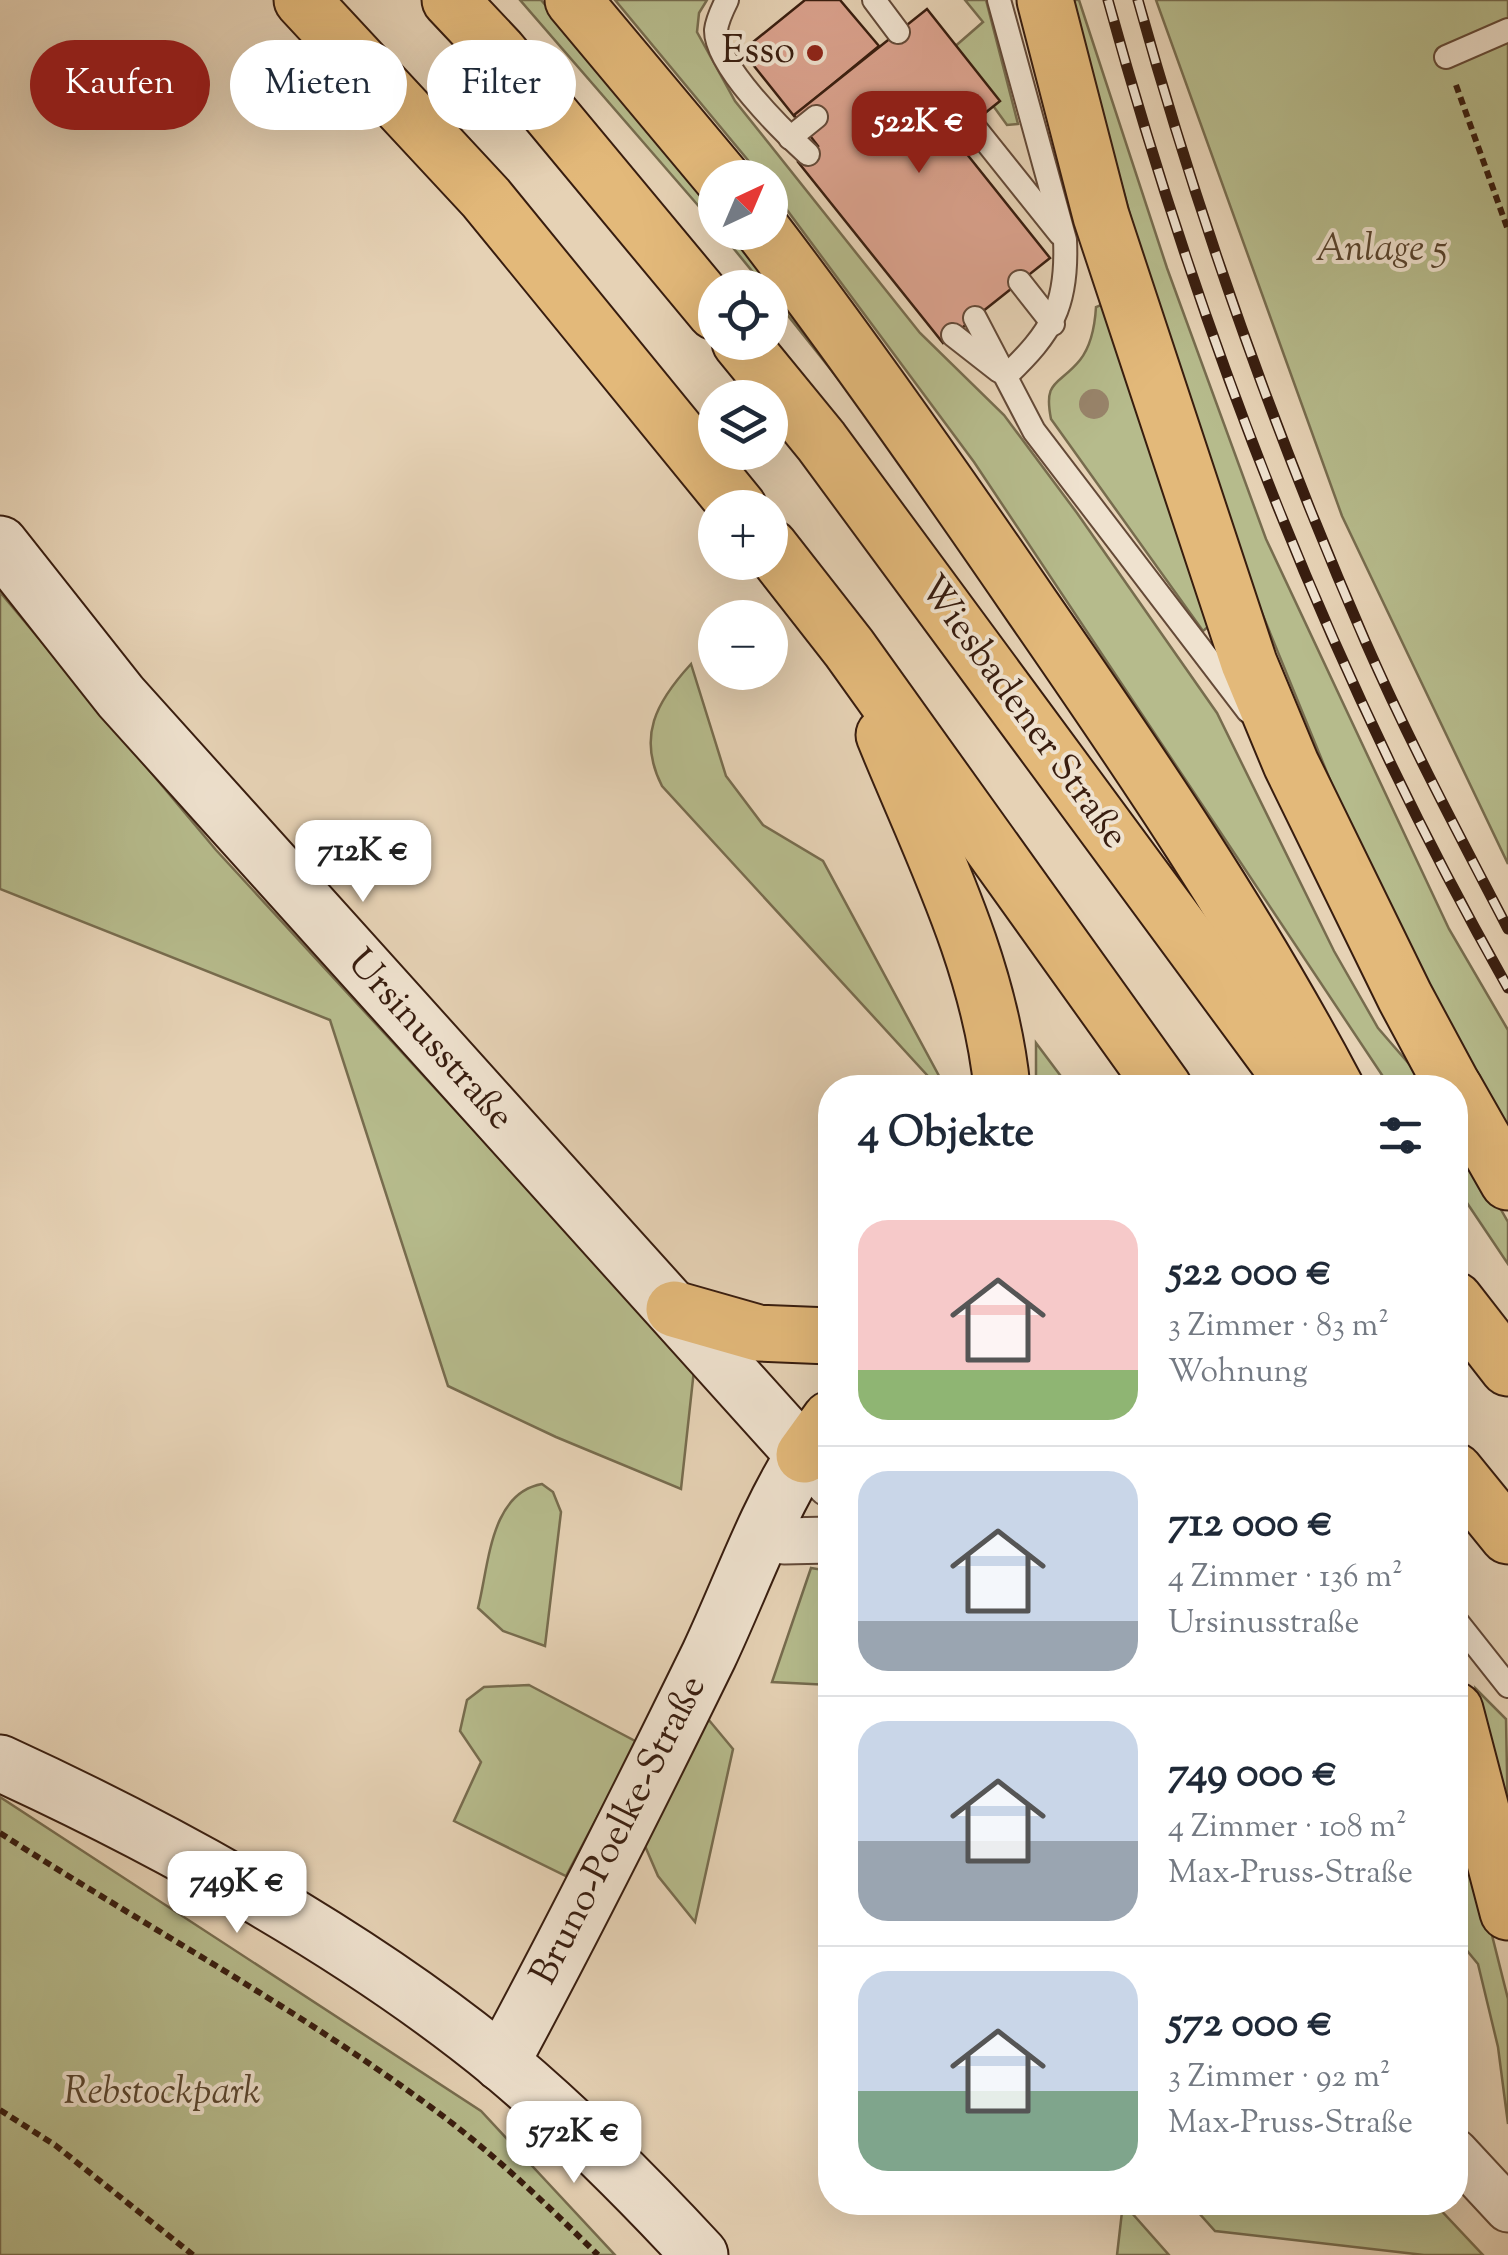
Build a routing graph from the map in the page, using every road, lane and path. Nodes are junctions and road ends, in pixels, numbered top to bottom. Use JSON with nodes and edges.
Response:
{"nodes":[{"id":1,"x":302,"y":0,"type":"edge"},
{"id":2,"x":450,"y":0,"type":"edge"},
{"id":3,"x":573,"y":0,"type":"edge"},
{"id":4,"x":727,"y":0,"type":"edge"},
{"id":5,"x":874,"y":0,"type":"edge"},
{"id":6,"x":999,"y":0,"type":"edge"},
{"id":7,"x":1045,"y":0,"type":"edge"},
{"id":8,"x":1508,"y":30,"type":"edge"},
{"id":9,"x":898,"y":32,"type":"dead end"},
{"id":10,"x":1446,"y":57,"type":"joint"},
{"id":11,"x":816,"y":117,"type":"dead end"},
{"id":12,"x":972,"y":124,"type":"dead end"},
{"id":13,"x":707,"y":160,"type":"edge"},
{"id":14,"x":1508,"y":230,"type":"edge"},
{"id":15,"x":1065,"y":240,"type":"junction"},
{"id":16,"x":778,"y":250,"type":"edge"},
{"id":17,"x":1020,"y":282,"type":"dead end"},
{"id":18,"x":698,"y":292,"type":"edge"},
{"id":19,"x":976,"y":318,"type":"dead end"},
{"id":20,"x":1053,"y":324,"type":"junction"},
{"id":21,"x":954,"y":335,"type":"dead end"},
{"id":22,"x":755,"y":360,"type":"edge"},
{"id":23,"x":1006,"y":376,"type":"junction"},
{"id":24,"x":725,"y":490,"type":"edge"},
{"id":25,"x":0,"y":544,"type":"edge"},
{"id":26,"x":788,"y":570,"type":"edge"},
{"id":27,"x":849,"y":648,"type":"junction"},
{"id":28,"x":1291,"y":764,"type":"junction"},
{"id":29,"x":1000,"y":1075,"type":"edge"},
{"id":30,"x":1155,"y":1075,"type":"edge"},
{"id":31,"x":1288,"y":1075,"type":"edge"},
{"id":32,"x":1329,"y":1075,"type":"edge"},
{"id":33,"x":1448,"y":1075,"type":"edge"},
{"id":34,"x":1468,"y":1111,"type":"edge"},
{"id":35,"x":1508,"y":1182,"type":"edge"},
{"id":36,"x":674,"y":1309,"type":"junction"},
{"id":37,"x":1468,"y":1317,"type":"edge"},
{"id":38,"x":818,"y":1336,"type":"edge"},
{"id":39,"x":1508,"y":1368,"type":"edge"},
{"id":40,"x":818,"y":1450,"type":"edge"},
{"id":41,"x":818,"y":1457,"type":"edge"},
{"id":42,"x":818,"y":1463,"type":"edge"},
{"id":43,"x":1468,"y":1487,"type":"edge"},
{"id":44,"x":1508,"y":1536,"type":"edge"},
{"id":45,"x":807,"y":1540,"type":"edge"},
{"id":46,"x":736,"y":1598,"type":"junction"},
{"id":47,"x":1468,"y":1635,"type":"edge"},
{"id":48,"x":1508,"y":1686,"type":"edge"},
{"id":49,"x":1468,"y":1760,"type":"edge"},
{"id":50,"x":0,"y":1762,"type":"edge"},
{"id":51,"x":0,"y":1833,"type":"edge"},
{"id":52,"x":1508,"y":1912,"type":"edge"},
{"id":53,"x":501,"y":2063,"type":"junction"},
{"id":54,"x":0,"y":2110,"type":"edge"},
{"id":55,"x":1468,"y":2166,"type":"edge"},
{"id":56,"x":1508,"y":2209,"type":"edge"},
{"id":57,"x":193,"y":2255,"type":"edge"},
{"id":58,"x":598,"y":2255,"type":"edge"},
{"id":59,"x":700,"y":2255,"type":"edge"}],
"edges":[{"from":1,"to":24,"type":"highway"},
{"from":2,"to":18,"type":"highway"},
{"from":3,"to":13,"type":"highway"},
{"from":4,"to":11,"type":"lane"},
{"from":5,"to":9,"type":"lane"},
{"from":6,"to":15,"type":"lane"},
{"from":7,"to":28,"type":"highway"},
{"from":8,"to":10,"type":"lane"},
{"from":10,"to":14,"type":"path"},
{"from":12,"to":15,"type":"lane"},
{"from":15,"to":20,"type":"lane"},
{"from":16,"to":32,"type":"highway"},
{"from":17,"to":20,"type":"lane"},
{"from":19,"to":23,"type":"lane"},
{"from":20,"to":23,"type":"lane"},
{"from":21,"to":23,"type":"lane"},
{"from":22,"to":31,"type":"highway","name":"Wiesbadener Straße"},
{"from":23,"to":28,"type":"lane"},
{"from":25,"to":36,"type":"main road","name":"Ursinusstraße"},
{"from":26,"to":27,"type":"highway"},
{"from":27,"to":29,"type":"highway"},
{"from":27,"to":30,"type":"highway"},
{"from":28,"to":33,"type":"highway"},
{"from":34,"to":35,"type":"highway"},
{"from":36,"to":38,"type":"highway"},
{"from":36,"to":40,"type":"main road","name":"Ursinusstraße"},
{"from":37,"to":39,"type":"highway"},
{"from":41,"to":46,"type":"main road","name":"Bruno-Poelke-Straße"},
{"from":42,"to":45,"type":"main road","name":"Bruno-Poelke-Straße"},
{"from":43,"to":44,"type":"highway"},
{"from":45,"to":46,"type":"main road","name":"Bruno-Poelke-Straße"},
{"from":46,"to":53,"type":"main road","name":"Bruno-Poelke-Straße"},
{"from":47,"to":48,"type":"lane"},
{"from":49,"to":52,"type":"highway"},
{"from":50,"to":53,"type":"main road"},
{"from":51,"to":58,"type":"path"},
{"from":53,"to":59,"type":"main road"},
{"from":54,"to":57,"type":"path"},
{"from":55,"to":56,"type":"street"}]}
